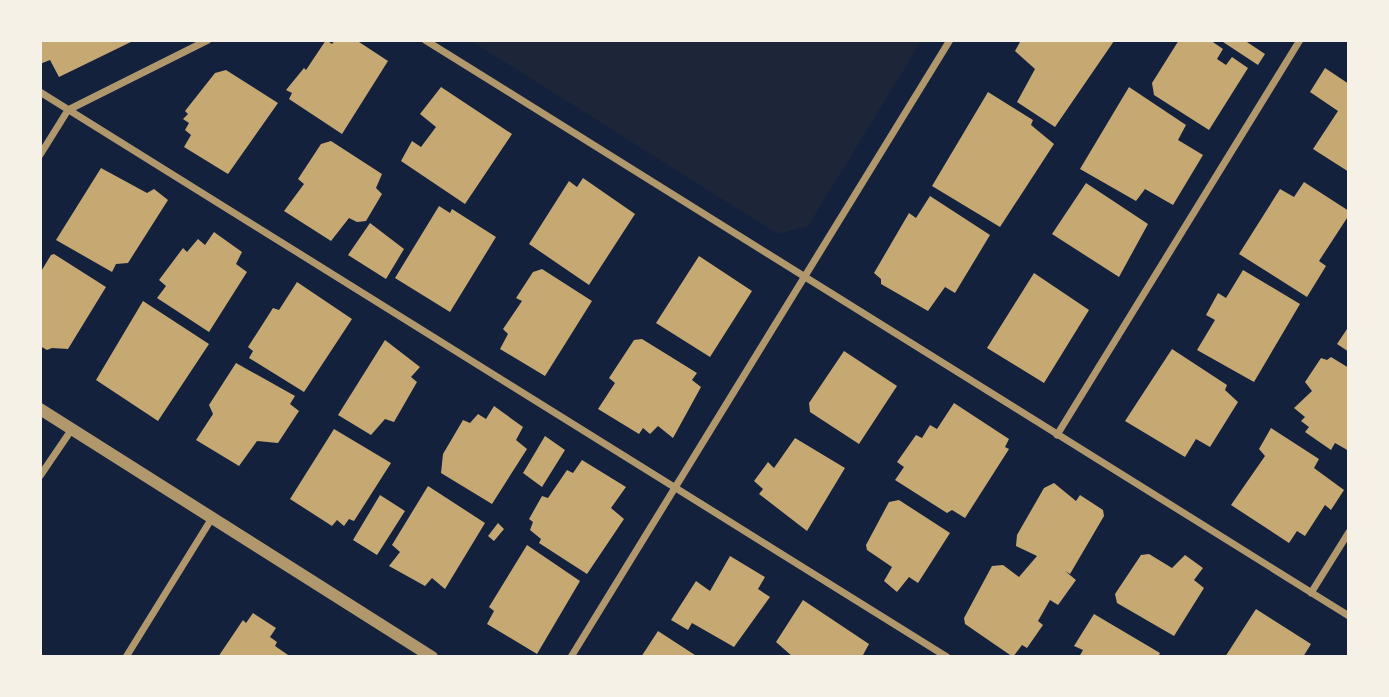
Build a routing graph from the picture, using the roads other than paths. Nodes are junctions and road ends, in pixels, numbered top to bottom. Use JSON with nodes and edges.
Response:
{"nodes":[{"id":1,"x":208,"y":40,"type":"edge"},
{"id":2,"x":425,"y":40,"type":"edge"},
{"id":3,"x":950,"y":40,"type":"edge"},
{"id":4,"x":1300,"y":40,"type":"edge"},
{"id":5,"x":40,"y":92,"type":"edge"},
{"id":6,"x":68,"y":110,"type":"junction"},
{"id":7,"x":40,"y":155,"type":"edge"},
{"id":8,"x":805,"y":277,"type":"junction"},
{"id":9,"x":40,"y":409,"type":"edge"},
{"id":10,"x":72,"y":429,"type":"junction"},
{"id":11,"x":1057,"y":435,"type":"junction"},
{"id":12,"x":40,"y":476,"type":"edge"},
{"id":13,"x":676,"y":487,"type":"junction"},
{"id":14,"x":212,"y":518,"type":"junction"},
{"id":15,"x":1349,"y":532,"type":"edge"},
{"id":16,"x":1311,"y":593,"type":"junction"},
{"id":17,"x":1349,"y":616,"type":"edge"},
{"id":18,"x":126,"y":657,"type":"edge"},
{"id":19,"x":432,"y":657,"type":"edge"},
{"id":20,"x":571,"y":657,"type":"edge"},
{"id":21,"x":947,"y":657,"type":"edge"}],
"edges":[{"from":1,"to":6,"type":"street"},
{"from":2,"to":8,"type":"street"},
{"from":3,"to":8,"type":"street"},
{"from":4,"to":11,"type":"street"},
{"from":5,"to":6,"type":"street"},
{"from":6,"to":7,"type":"street"},
{"from":6,"to":13,"type":"street"},
{"from":8,"to":11,"type":"street"},
{"from":8,"to":13,"type":"street"},
{"from":9,"to":10,"type":"street"},
{"from":10,"to":12,"type":"street"},
{"from":10,"to":14,"type":"street"},
{"from":11,"to":16,"type":"street"},
{"from":13,"to":20,"type":"street"},
{"from":13,"to":21,"type":"street"},
{"from":14,"to":18,"type":"street"},
{"from":14,"to":19,"type":"street"},
{"from":15,"to":16,"type":"street"},
{"from":16,"to":17,"type":"street"}]}
